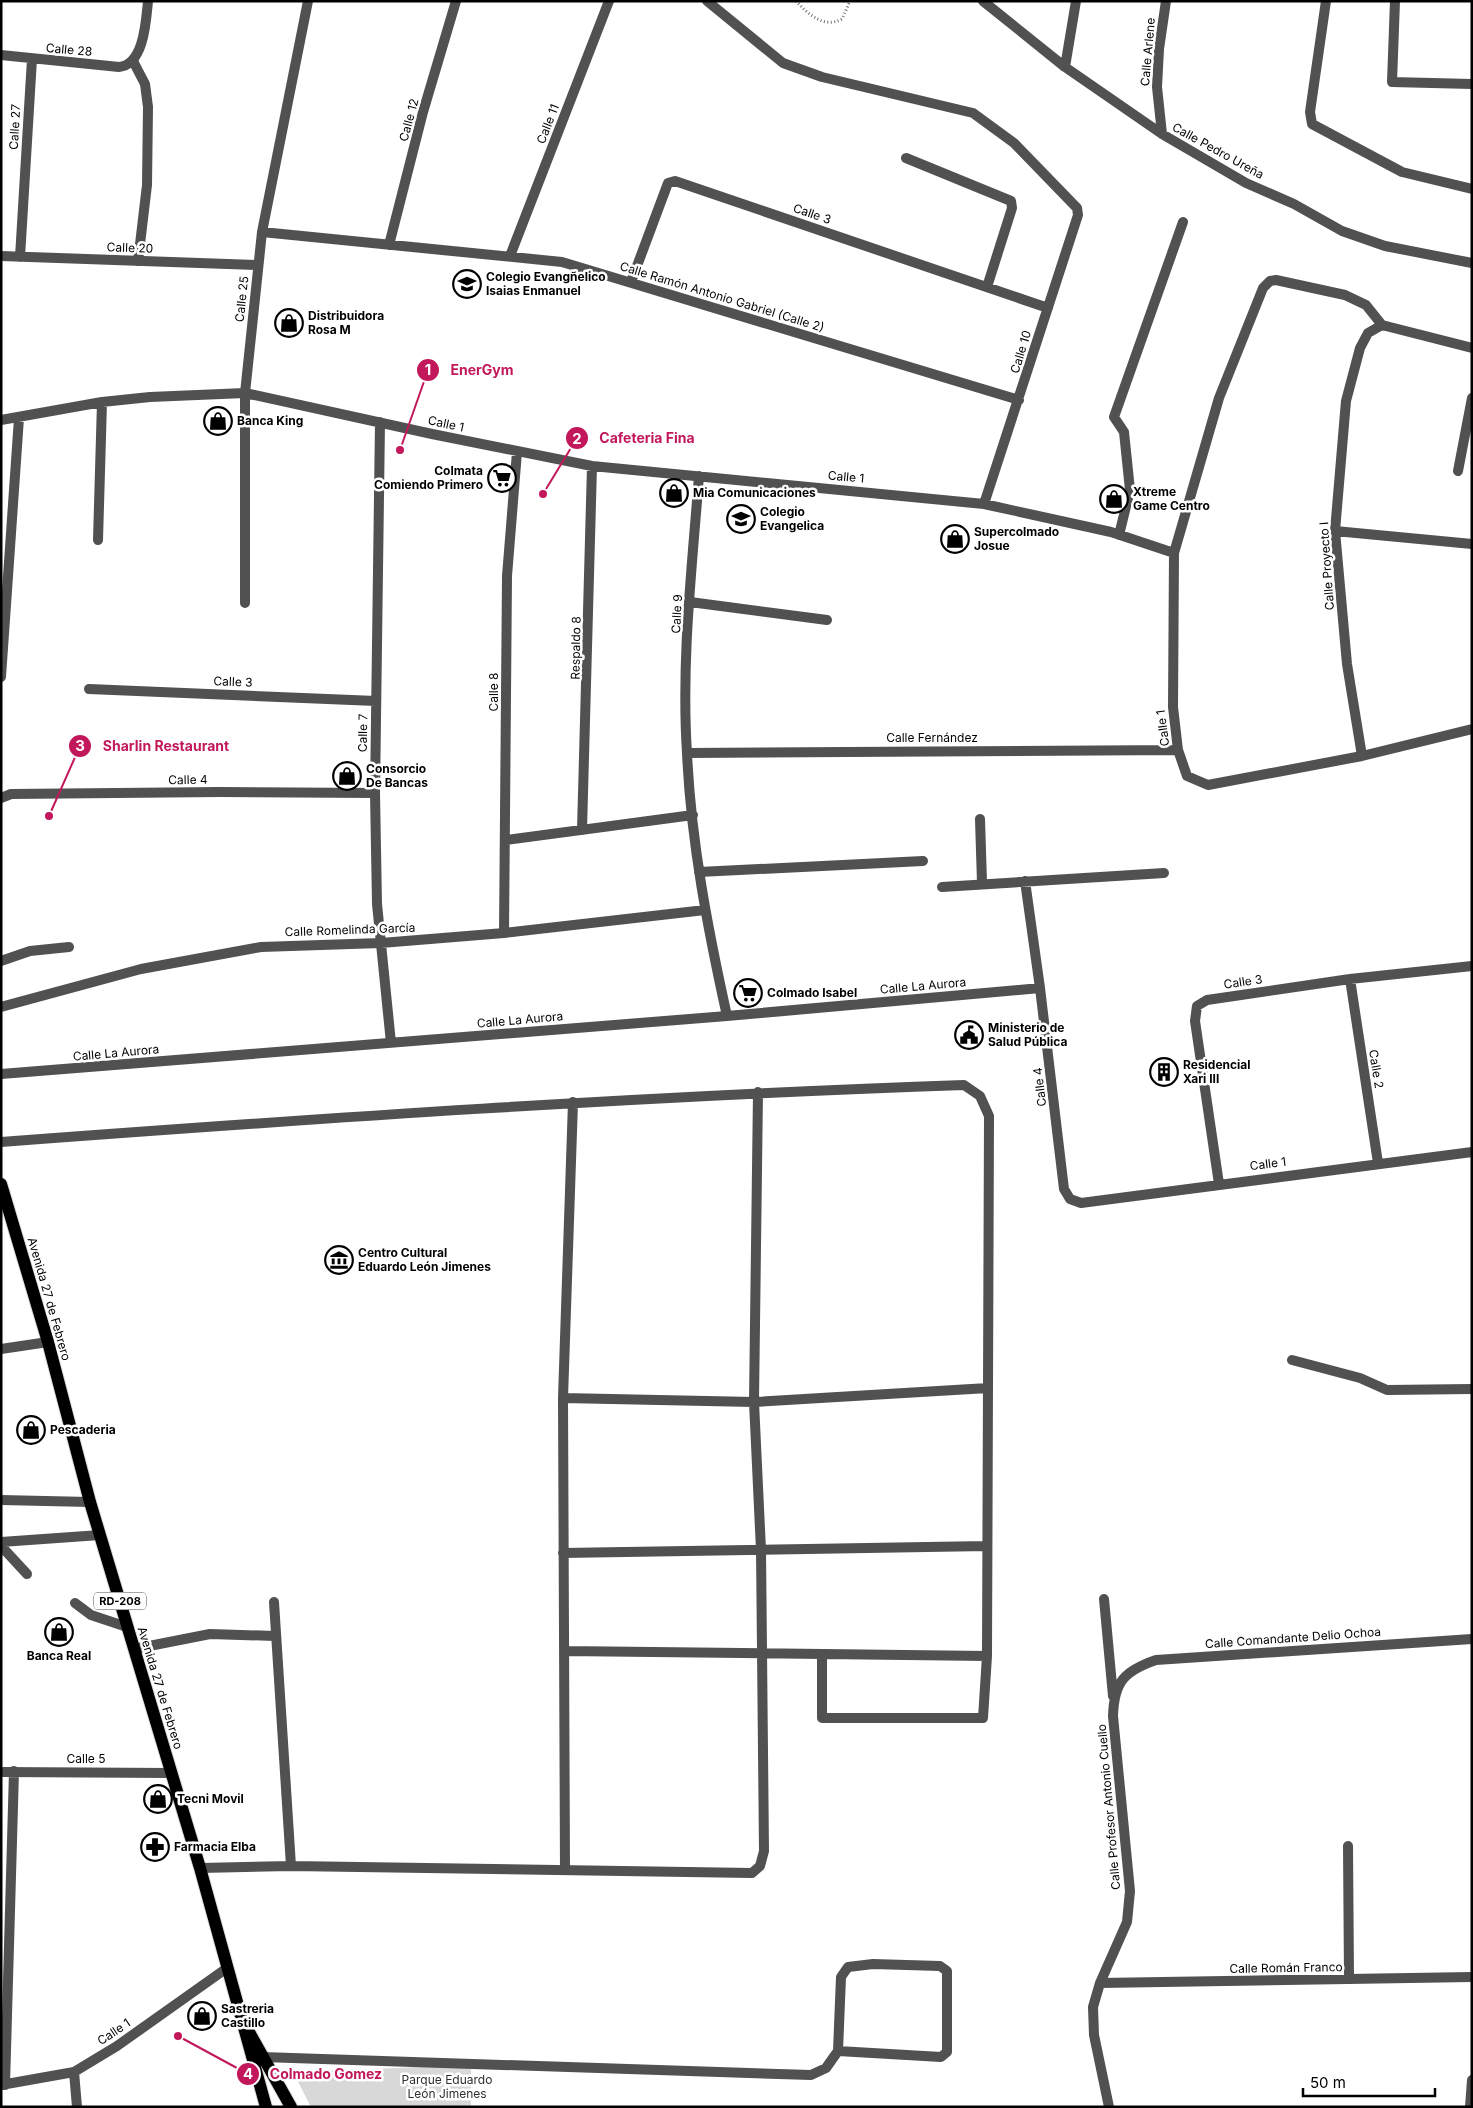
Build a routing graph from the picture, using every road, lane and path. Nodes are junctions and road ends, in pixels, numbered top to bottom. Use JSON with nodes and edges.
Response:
{"nodes":[{"id":1,"x":148,"y":1,"type":"edge"},
{"id":2,"x":308,"y":1,"type":"edge"},
{"id":3,"x":456,"y":1,"type":"edge"},
{"id":4,"x":609,"y":1,"type":"edge"},
{"id":5,"x":707,"y":1,"type":"edge"},
{"id":6,"x":796,"y":1,"type":"edge"},
{"id":7,"x":850,"y":1,"type":"edge"},
{"id":8,"x":983,"y":1,"type":"edge"},
{"id":9,"x":1076,"y":1,"type":"edge"},
{"id":10,"x":1166,"y":1,"type":"edge"},
{"id":11,"x":1326,"y":1,"type":"edge"},
{"id":12,"x":1395,"y":1,"type":"edge"},
{"id":13,"x":1,"y":55,"type":"edge"},
{"id":14,"x":32,"y":59,"type":"junction"},
{"id":15,"x":133,"y":61,"type":"junction"},
{"id":16,"x":1064,"y":67,"type":"junction"},
{"id":17,"x":1472,"y":84,"type":"edge"},
{"id":18,"x":1162,"y":134,"type":"junction"},
{"id":19,"x":906,"y":158,"type":"dead end"},
{"id":20,"x":1472,"y":189,"type":"edge"},
{"id":21,"x":1183,"y":222,"type":"dead end"},
{"id":22,"x":262,"y":232,"type":"junction"},
{"id":23,"x":389,"y":246,"type":"junction"},
{"id":24,"x":1,"y":256,"type":"edge"},
{"id":25,"x":20,"y":256,"type":"junction"},
{"id":26,"x":510,"y":256,"type":"junction"},
{"id":27,"x":138,"y":261,"type":"junction"},
{"id":28,"x":1472,"y":263,"type":"edge"},
{"id":29,"x":258,"y":265,"type":"junction"},
{"id":30,"x":631,"y":282,"type":"junction"},
{"id":31,"x":987,"y":287,"type":"junction"},
{"id":32,"x":1048,"y":308,"type":"junction"},
{"id":33,"x":1382,"y":325,"type":"junction"},
{"id":34,"x":1472,"y":348,"type":"edge"},
{"id":35,"x":245,"y":393,"type":"junction"},
{"id":36,"x":1472,"y":398,"type":"edge"},
{"id":37,"x":1019,"y":400,"type":"junction"},
{"id":38,"x":102,"y":402,"type":"junction"},
{"id":39,"x":19,"y":418,"type":"junction"},
{"id":40,"x":1,"y":420,"type":"edge"},
{"id":41,"x":380,"y":422,"type":"junction"},
{"id":42,"x":517,"y":452,"type":"junction"},
{"id":43,"x":592,"y":466,"type":"junction"},
{"id":44,"x":1458,"y":471,"type":"dead end"},
{"id":45,"x":699,"y":476,"type":"junction"},
{"id":46,"x":984,"y":504,"type":"junction"},
{"id":47,"x":1334,"y":531,"type":"junction"},
{"id":48,"x":1119,"y":535,"type":"junction"},
{"id":49,"x":98,"y":540,"type":"dead end"},
{"id":50,"x":1472,"y":544,"type":"edge"},
{"id":51,"x":1174,"y":553,"type":"junction"},
{"id":52,"x":690,"y":602,"type":"junction"},
{"id":53,"x":245,"y":603,"type":"dead end"},
{"id":54,"x":827,"y":620,"type":"dead end"},
{"id":55,"x":2,"y":677,"type":"edge"},
{"id":56,"x":89,"y":689,"type":"dead end"},
{"id":57,"x":376,"y":701,"type":"junction"},
{"id":58,"x":1472,"y":729,"type":"edge"},
{"id":59,"x":1178,"y":750,"type":"junction"},
{"id":60,"x":687,"y":753,"type":"junction"},
{"id":61,"x":1362,"y":756,"type":"junction"},
{"id":62,"x":375,"y":794,"type":"junction"},
{"id":63,"x":1,"y":798,"type":"edge"},
{"id":64,"x":693,"y":815,"type":"junction"},
{"id":65,"x":980,"y":818,"type":"dead end"},
{"id":66,"x":582,"y":830,"type":"junction"},
{"id":67,"x":506,"y":840,"type":"junction"},
{"id":68,"x":923,"y":861,"type":"dead end"},
{"id":69,"x":700,"y":872,"type":"junction"},
{"id":70,"x":1164,"y":873,"type":"dead end"},
{"id":71,"x":1025,"y":881,"type":"junction"},
{"id":72,"x":982,"y":883,"type":"junction"},
{"id":73,"x":942,"y":886,"type":"dead end"},
{"id":74,"x":705,"y":910,"type":"junction"},
{"id":75,"x":504,"y":933,"type":"junction"},
{"id":76,"x":381,"y":943,"type":"junction"},
{"id":77,"x":69,"y":947,"type":"dead end"},
{"id":78,"x":1,"y":961,"type":"edge"},
{"id":79,"x":1472,"y":966,"type":"edge"},
{"id":80,"x":1350,"y":979,"type":"junction"},
{"id":81,"x":1040,"y":988,"type":"junction"},
{"id":82,"x":1,"y":1007,"type":"edge"},
{"id":83,"x":727,"y":1016,"type":"junction"},
{"id":84,"x":390,"y":1043,"type":"junction"},
{"id":85,"x":1,"y":1074,"type":"edge"},
{"id":86,"x":758,"y":1092,"type":"junction"},
{"id":87,"x":572,"y":1102,"type":"junction"},
{"id":88,"x":1,"y":1142,"type":"edge"},
{"id":89,"x":1472,"y":1152,"type":"edge"},
{"id":90,"x":1378,"y":1163,"type":"junction"},
{"id":91,"x":1,"y":1184,"type":"edge"},
{"id":92,"x":1219,"y":1184,"type":"junction"},
{"id":93,"x":1070,"y":1199,"type":"joint"},
{"id":94,"x":48,"y":1342,"type":"junction"},
{"id":95,"x":1,"y":1349,"type":"edge"},
{"id":96,"x":1292,"y":1360,"type":"dead end"},
{"id":97,"x":988,"y":1388,"type":"junction"},
{"id":98,"x":1472,"y":1389,"type":"edge"},
{"id":99,"x":563,"y":1398,"type":"junction"},
{"id":100,"x":754,"y":1402,"type":"junction"},
{"id":101,"x":1,"y":1500,"type":"edge"},
{"id":102,"x":90,"y":1502,"type":"junction"},
{"id":103,"x":100,"y":1535,"type":"junction"},
{"id":104,"x":1,"y":1542,"type":"edge"},
{"id":105,"x":1,"y":1546,"type":"edge"},
{"id":106,"x":987,"y":1546,"type":"junction"},
{"id":107,"x":761,"y":1550,"type":"junction"},
{"id":108,"x":563,"y":1553,"type":"junction"},
{"id":109,"x":27,"y":1574,"type":"dead end"},
{"id":110,"x":1104,"y":1599,"type":"dead end"},
{"id":111,"x":274,"y":1602,"type":"dead end"},
{"id":112,"x":75,"y":1603,"type":"dead end"},
{"id":113,"x":127,"y":1627,"type":"junction"},
{"id":114,"x":275,"y":1636,"type":"junction"},
{"id":115,"x":1472,"y":1639,"type":"edge"},
{"id":116,"x":134,"y":1649,"type":"junction"},
{"id":117,"x":564,"y":1651,"type":"junction"},
{"id":118,"x":760,"y":1654,"type":"junction"},
{"id":119,"x":822,"y":1654,"type":"junction"},
{"id":120,"x":987,"y":1656,"type":"junction"},
{"id":121,"x":1122,"y":1678,"type":"joint"},
{"id":122,"x":1113,"y":1697,"type":"junction"},
{"id":123,"x":14,"y":1771,"type":"junction"},
{"id":124,"x":1,"y":1772,"type":"edge"},
{"id":125,"x":170,"y":1772,"type":"junction"},
{"id":126,"x":1348,"y":1846,"type":"dead end"},
{"id":127,"x":291,"y":1866,"type":"junction"},
{"id":128,"x":200,"y":1868,"type":"junction"},
{"id":129,"x":564,"y":1869,"type":"junction"},
{"id":130,"x":227,"y":1968,"type":"junction"},
{"id":131,"x":1472,"y":1977,"type":"edge"},
{"id":132,"x":1350,"y":1979,"type":"junction"},
{"id":133,"x":1100,"y":1983,"type":"junction"},
{"id":134,"x":240,"y":2017,"type":"junction"},
{"id":135,"x":838,"y":2051,"type":"junction"},
{"id":136,"x":262,"y":2057,"type":"junction"},
{"id":137,"x":74,"y":2072,"type":"junction"},
{"id":138,"x":1472,"y":2080,"type":"edge"},
{"id":139,"x":3,"y":2085,"type":"edge"},
{"id":140,"x":258,"y":2085,"type":"junction"},
{"id":141,"x":77,"y":2107,"type":"edge"},
{"id":142,"x":261,"y":2107,"type":"edge"},
{"id":143,"x":266,"y":2107,"type":"edge"},
{"id":144,"x":291,"y":2107,"type":"edge"},
{"id":145,"x":1109,"y":2107,"type":"edge"},
{"id":146,"x":1470,"y":2107,"type":"edge"}],
"edges":[{"from":1,"to":15,"type":"street"},
{"from":2,"to":22,"type":"street","name":"Calle 25"},
{"from":3,"to":23,"type":"street","name":"Calle 12"},
{"from":4,"to":26,"type":"street","name":"Calle 11"},
{"from":5,"to":32,"type":"street","name":"Calle 10"},
{"from":6,"to":7,"type":"path"},
{"from":8,"to":16,"type":"street","name":"Calle Pedro Ureña"},
{"from":9,"to":16,"type":"street"},
{"from":10,"to":18,"type":"street","name":"Calle Arlene"},
{"from":11,"to":20,"type":"street"},
{"from":12,"to":17,"type":"street"},
{"from":13,"to":14,"type":"street","name":"Calle 28"},
{"from":14,"to":15,"type":"street","name":"Calle 28"},
{"from":14,"to":25,"type":"street","name":"Calle 27"},
{"from":15,"to":27,"type":"street"},
{"from":16,"to":18,"type":"street","name":"Calle Pedro Ureña"},
{"from":18,"to":28,"type":"street","name":"Calle Pedro Ureña"},
{"from":19,"to":31,"type":"street"},
{"from":21,"to":48,"type":"street"},
{"from":22,"to":23,"type":"street","name":"Calle Ramón Antonio Gabriel (Calle 2)"},
{"from":22,"to":29,"type":"street","name":"Calle 25"},
{"from":23,"to":26,"type":"street","name":"Calle Ramón Antonio Gabriel (Calle 2)"},
{"from":24,"to":25,"type":"street","name":"Calle 20"},
{"from":25,"to":27,"type":"street","name":"Calle 20"},
{"from":26,"to":30,"type":"street","name":"Calle Ramón Antonio Gabriel (Calle 2)"},
{"from":27,"to":29,"type":"street","name":"Calle 20"},
{"from":29,"to":35,"type":"street","name":"Calle 25"},
{"from":30,"to":31,"type":"street","name":"Calle 3"},
{"from":30,"to":37,"type":"street","name":"Calle Ramón Antonio Gabriel (Calle 2)"},
{"from":31,"to":32,"type":"street","name":"Calle 3"},
{"from":32,"to":37,"type":"street","name":"Calle 10"},
{"from":33,"to":34,"type":"street"},
{"from":33,"to":47,"type":"street","name":"Calle Proyecto I"},
{"from":33,"to":51,"type":"street"},
{"from":35,"to":38,"type":"street","name":"Calle 1"},
{"from":35,"to":41,"type":"street","name":"Calle 1"},
{"from":35,"to":53,"type":"street","name":"Calle 25"},
{"from":36,"to":44,"type":"street"},
{"from":37,"to":46,"type":"street","name":"Calle 10"},
{"from":38,"to":39,"type":"street","name":"Calle 1"},
{"from":38,"to":49,"type":"street"},
{"from":39,"to":40,"type":"street","name":"Calle 1"},
{"from":39,"to":55,"type":"street"},
{"from":41,"to":42,"type":"street","name":"Calle 1"},
{"from":41,"to":57,"type":"street","name":"Calle 7"},
{"from":42,"to":43,"type":"street","name":"Calle 1"},
{"from":42,"to":67,"type":"street","name":"Calle 8"},
{"from":43,"to":45,"type":"street","name":"Calle 1"},
{"from":43,"to":66,"type":"street","name":"Respaldo 8"},
{"from":45,"to":46,"type":"street","name":"Calle 1"},
{"from":45,"to":52,"type":"street","name":"Calle 9"},
{"from":46,"to":48,"type":"street","name":"Calle 1"},
{"from":47,"to":50,"type":"street"},
{"from":47,"to":61,"type":"street","name":"Calle Proyecto I"},
{"from":48,"to":51,"type":"street","name":"Calle 1"},
{"from":51,"to":59,"type":"street","name":"Calle 1"},
{"from":52,"to":54,"type":"street"},
{"from":52,"to":60,"type":"street","name":"Calle 9"},
{"from":56,"to":57,"type":"street","name":"Calle 3"},
{"from":57,"to":62,"type":"street","name":"Calle 7"},
{"from":58,"to":61,"type":"street","name":"Calle 1"},
{"from":59,"to":60,"type":"street","name":"Calle Fernández"},
{"from":59,"to":61,"type":"street","name":"Calle 1"},
{"from":60,"to":64,"type":"street","name":"Calle 9"},
{"from":62,"to":63,"type":"street","name":"Calle 4"},
{"from":62,"to":76,"type":"street","name":"Calle 7"},
{"from":64,"to":66,"type":"street"},
{"from":64,"to":69,"type":"street"},
{"from":65,"to":72,"type":"street"},
{"from":66,"to":67,"type":"street"},
{"from":67,"to":75,"type":"street","name":"Calle 8"},
{"from":68,"to":69,"type":"street"},
{"from":69,"to":74,"type":"street"},
{"from":70,"to":71,"type":"street"},
{"from":71,"to":72,"type":"street"},
{"from":71,"to":81,"type":"street","name":"Calle 4"},
{"from":72,"to":73,"type":"street"},
{"from":74,"to":75,"type":"street","name":"Calle Romelinda García"},
{"from":74,"to":83,"type":"street"},
{"from":75,"to":76,"type":"street","name":"Calle Romelinda García"},
{"from":76,"to":82,"type":"street","name":"Calle Romelinda García"},
{"from":76,"to":84,"type":"street","name":"Calle 7"},
{"from":77,"to":78,"type":"street"},
{"from":79,"to":80,"type":"street","name":"Calle 3"},
{"from":80,"to":90,"type":"street","name":"Calle 2"},
{"from":80,"to":92,"type":"street","name":"Calle 3"},
{"from":81,"to":83,"type":"street","name":"Calle La Aurora"},
{"from":81,"to":93,"type":"street","name":"Calle 4"},
{"from":83,"to":84,"type":"street","name":"Calle La Aurora"},
{"from":84,"to":85,"type":"street","name":"Calle La Aurora"},
{"from":86,"to":87,"type":"street"},
{"from":86,"to":97,"type":"street"},
{"from":86,"to":100,"type":"street"},
{"from":87,"to":88,"type":"street"},
{"from":87,"to":99,"type":"street"},
{"from":89,"to":90,"type":"street","name":"Calle 1"},
{"from":90,"to":92,"type":"street","name":"Calle 1"},
{"from":91,"to":94,"type":"main road","name":"Avenida 27 de Febrero","number":"RD-208"},
{"from":92,"to":93,"type":"street","name":"Calle 1"},
{"from":94,"to":95,"type":"street"},
{"from":94,"to":102,"type":"main road","name":"Avenida 27 de Febrero","number":"RD-208"},
{"from":96,"to":98,"type":"street"},
{"from":97,"to":100,"type":"street"},
{"from":97,"to":106,"type":"street"},
{"from":99,"to":100,"type":"street"},
{"from":99,"to":108,"type":"street"},
{"from":100,"to":107,"type":"street"},
{"from":101,"to":102,"type":"street"},
{"from":102,"to":103,"type":"main road","name":"Avenida 27 de Febrero","number":"RD-208"},
{"from":103,"to":104,"type":"street"},
{"from":103,"to":113,"type":"main road","name":"Avenida 27 de Febrero","number":"RD-208"},
{"from":105,"to":109,"type":"street"},
{"from":106,"to":107,"type":"street"},
{"from":106,"to":120,"type":"street"},
{"from":107,"to":108,"type":"street"},
{"from":107,"to":118,"type":"street"},
{"from":108,"to":117,"type":"street"},
{"from":110,"to":122,"type":"street"},
{"from":111,"to":114,"type":"street"},
{"from":112,"to":113,"type":"street"},
{"from":113,"to":116,"type":"main road","name":"Avenida 27 de Febrero","number":"RD-208"},
{"from":114,"to":116,"type":"street"},
{"from":114,"to":127,"type":"street"},
{"from":115,"to":121,"type":"street","name":"Calle Comandante Delio Ochoa"},
{"from":116,"to":125,"type":"main road","name":"Avenida 27 de Febrero","number":"RD-208"},
{"from":117,"to":118,"type":"street"},
{"from":117,"to":129,"type":"street"},
{"from":118,"to":119,"type":"street"},
{"from":118,"to":129,"type":"street"},
{"from":119,"to":120,"type":"street"},
{"from":119,"to":120,"type":"street"},
{"from":121,"to":122,"type":"street","name":"Calle Profesor Antonio Cuello"},
{"from":122,"to":133,"type":"street","name":"Calle Profesor Antonio Cuello"},
{"from":123,"to":124,"type":"street","name":"Calle 5"},
{"from":123,"to":125,"type":"street","name":"Calle 5"},
{"from":123,"to":139,"type":"street"},
{"from":125,"to":128,"type":"main road","name":"Avenida 27 de Febrero","number":"RD-208"},
{"from":126,"to":132,"type":"street"},
{"from":127,"to":128,"type":"street"},
{"from":127,"to":129,"type":"street"},
{"from":128,"to":130,"type":"main road","name":"Avenida 27 de Febrero","number":"RD-208"},
{"from":130,"to":134,"type":"main road","name":"Avenida 27 de Febrero","number":"RD-208"},
{"from":130,"to":137,"type":"street","name":"Calle 1"},
{"from":131,"to":132,"type":"street","name":"Calle Román Franco"},
{"from":132,"to":133,"type":"street","name":"Calle Román Franco"},
{"from":133,"to":145,"type":"street","name":"Calle Profesor Antonio Cuello"},
{"from":134,"to":136,"type":"main road"},
{"from":134,"to":140,"type":"main road","name":"Avenida 27 de Febrero","number":"RD-208"},
{"from":135,"to":135,"type":"street"},
{"from":135,"to":136,"type":"street"},
{"from":136,"to":144,"type":"main road"},
{"from":137,"to":139,"type":"street","name":"Calle 1"},
{"from":137,"to":141,"type":"street"},
{"from":138,"to":146,"type":"street"},
{"from":140,"to":142,"type":"main road","name":"Avenida 27 de Febrero","number":"RD-208"},
{"from":140,"to":143,"type":"main road","name":"Avenida 27 de Febrero","number":"RD-208"}]}
